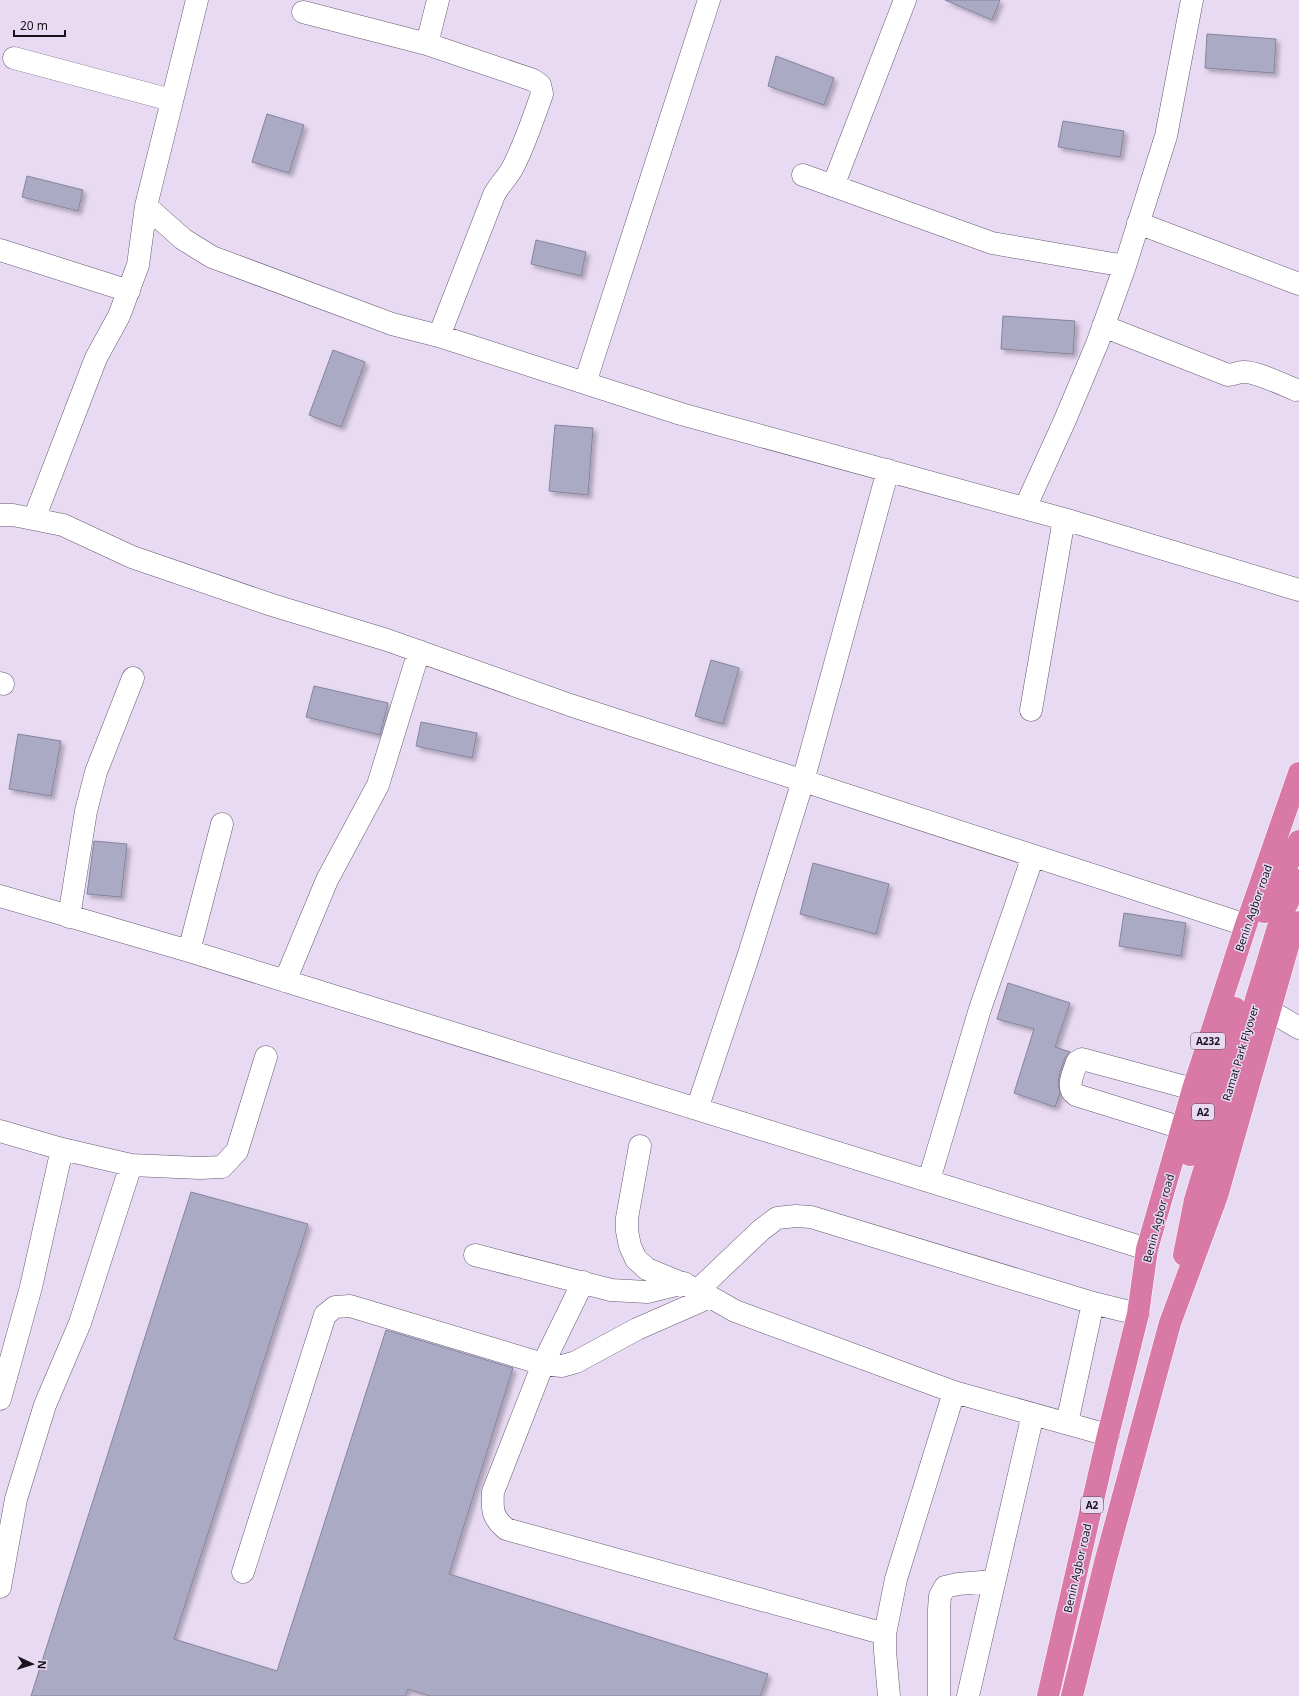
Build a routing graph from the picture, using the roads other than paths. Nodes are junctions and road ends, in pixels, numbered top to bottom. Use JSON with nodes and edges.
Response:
{"nodes":[{"id":1,"x":197,"y":0,"type":"edge"},
{"id":2,"x":438,"y":0,"type":"edge"},
{"id":3,"x":709,"y":0,"type":"edge"},
{"id":4,"x":905,"y":0,"type":"edge"},
{"id":5,"x":1192,"y":0,"type":"edge"},
{"id":6,"x":303,"y":12,"type":"dead end"},
{"id":7,"x":427,"y":44,"type":"junction"},
{"id":8,"x":14,"y":58,"type":"dead end"},
{"id":9,"x":172,"y":100,"type":"junction"},
{"id":10,"x":803,"y":175,"type":"dead end"},
{"id":11,"x":833,"y":186,"type":"junction"},
{"id":12,"x":146,"y":206,"type":"junction"},
{"id":13,"x":1138,"y":223,"type":"junction"},
{"id":14,"x":0,"y":250,"type":"edge"},
{"id":15,"x":1125,"y":266,"type":"junction"},
{"id":16,"x":1299,"y":284,"type":"edge"},
{"id":17,"x":129,"y":291,"type":"junction"},
{"id":18,"x":1103,"y":326,"type":"junction"},
{"id":19,"x":439,"y":336,"type":"junction"},
{"id":20,"x":585,"y":383,"type":"junction"},
{"id":21,"x":1296,"y":390,"type":"dead end"},
{"id":22,"x":888,"y":470,"type":"junction"},
{"id":23,"x":1025,"y":508,"type":"junction"},
{"id":24,"x":0,"y":515,"type":"edge"},
{"id":25,"x":34,"y":519,"type":"junction"},
{"id":26,"x":1064,"y":519,"type":"junction"},
{"id":27,"x":1299,"y":590,"type":"edge"},
{"id":28,"x":419,"y":651,"type":"junction"},
{"id":29,"x":133,"y":678,"type":"dead end"},
{"id":30,"x":1031,"y":710,"type":"dead end"},
{"id":31,"x":1299,"y":773,"type":"edge"},
{"id":32,"x":804,"y":781,"type":"junction"},
{"id":33,"x":222,"y":824,"type":"dead end"},
{"id":34,"x":1299,"y":841,"type":"edge"},
{"id":35,"x":1033,"y":856,"type":"junction"},
{"id":36,"x":1299,"y":880,"type":"edge"},
{"id":37,"x":0,"y":896,"type":"edge"},
{"id":38,"x":1282,"y":915,"type":"edge"},
{"id":39,"x":69,"y":917,"type":"junction"},
{"id":40,"x":1246,"y":925,"type":"junction"},
{"id":41,"x":189,"y":951,"type":"junction"},
{"id":42,"x":285,"y":981,"type":"junction"},
{"id":43,"x":1270,"y":1010,"type":"junction"},
{"id":44,"x":1299,"y":1028,"type":"edge"},
{"id":45,"x":266,"y":1057,"type":"dead end"},
{"id":46,"x":1193,"y":1089,"type":"junction"},
{"id":47,"x":697,"y":1109,"type":"junction"},
{"id":48,"x":1182,"y":1128,"type":"junction"},
{"id":49,"x":0,"y":1131,"type":"edge"},
{"id":50,"x":640,"y":1146,"type":"dead end"},
{"id":51,"x":62,"y":1149,"type":"junction"},
{"id":52,"x":131,"y":1165,"type":"junction"},
{"id":53,"x":929,"y":1180,"type":"junction"},
{"id":54,"x":1147,"y":1249,"type":"junction"},
{"id":55,"x":475,"y":1255,"type":"dead end"},
{"id":56,"x":583,"y":1282,"type":"junction"},
{"id":57,"x":697,"y":1290,"type":"junction"},
{"id":58,"x":1093,"y":1303,"type":"junction"},
{"id":59,"x":1138,"y":1314,"type":"junction"},
{"id":60,"x":1170,"y":1323,"type":"junction"},
{"id":61,"x":543,"y":1364,"type":"junction"},
{"id":62,"x":954,"y":1392,"type":"junction"},
{"id":63,"x":0,"y":1399,"type":"edge"},
{"id":64,"x":1033,"y":1414,"type":"junction"},
{"id":65,"x":1067,"y":1423,"type":"junction"},
{"id":66,"x":1108,"y":1435,"type":"junction"},
{"id":67,"x":243,"y":1572,"type":"dead end"},
{"id":68,"x":994,"y":1581,"type":"junction"},
{"id":69,"x":0,"y":1587,"type":"edge"},
{"id":70,"x":885,"y":1634,"type":"junction"},
{"id":71,"x":889,"y":1696,"type":"edge"},
{"id":72,"x":939,"y":1696,"type":"edge"},
{"id":73,"x":968,"y":1696,"type":"edge"},
{"id":74,"x":1048,"y":1696,"type":"edge"},
{"id":75,"x":1072,"y":1696,"type":"edge"}],
"edges":[{"from":1,"to":9,"type":"street"},
{"from":2,"to":7,"type":"street"},
{"from":3,"to":20,"type":"street"},
{"from":4,"to":11,"type":"street"},
{"from":5,"to":13,"type":"street"},
{"from":6,"to":7,"type":"street"},
{"from":7,"to":19,"type":"street"},
{"from":8,"to":9,"type":"street"},
{"from":9,"to":12,"type":"street"},
{"from":10,"to":11,"type":"street"},
{"from":11,"to":15,"type":"street"},
{"from":12,"to":17,"type":"street"},
{"from":12,"to":19,"type":"street"},
{"from":13,"to":15,"type":"street"},
{"from":13,"to":16,"type":"street"},
{"from":14,"to":17,"type":"street"},
{"from":15,"to":18,"type":"street"},
{"from":17,"to":25,"type":"street"},
{"from":18,"to":21,"type":"street"},
{"from":18,"to":23,"type":"street"},
{"from":19,"to":20,"type":"street"},
{"from":20,"to":22,"type":"street"},
{"from":22,"to":23,"type":"street"},
{"from":22,"to":32,"type":"street"},
{"from":23,"to":26,"type":"street"},
{"from":24,"to":25,"type":"street"},
{"from":25,"to":28,"type":"street"},
{"from":26,"to":27,"type":"street"},
{"from":26,"to":30,"type":"street"},
{"from":28,"to":32,"type":"street"},
{"from":28,"to":42,"type":"street"},
{"from":29,"to":39,"type":"street"},
{"from":31,"to":40,"type":"highway","name":"Benin Agbor road","number":"A232"},
{"from":32,"to":35,"type":"street"},
{"from":32,"to":47,"type":"street"},
{"from":33,"to":41,"type":"street"},
{"from":34,"to":38,"type":"highway","name":"Ramat Park Flyover","number":"A2"},
{"from":35,"to":40,"type":"street"},
{"from":35,"to":53,"type":"street"},
{"from":36,"to":38,"type":"highway","name":"Ramat Park Flyover","number":"A2"},
{"from":37,"to":39,"type":"street"},
{"from":38,"to":43,"type":"highway"},
{"from":38,"to":59,"type":"highway","name":"Ramat Park Flyover","number":"A2"},
{"from":38,"to":60,"type":"highway","name":"Ramat Park Flyover","number":"A2"},
{"from":39,"to":41,"type":"street"},
{"from":40,"to":46,"type":"highway","name":"Benin Agbor road","number":"A232"},
{"from":41,"to":42,"type":"street"},
{"from":42,"to":47,"type":"street"},
{"from":43,"to":44,"type":"street"},
{"from":43,"to":60,"type":"highway"},
{"from":45,"to":52,"type":"street"},
{"from":46,"to":48,"type":"highway","name":"Benin Agbor road","number":"A232"},
{"from":46,"to":48,"type":"street"},
{"from":47,"to":53,"type":"street"},
{"from":48,"to":54,"type":"highway","name":"Benin Agbor road","number":"A232"},
{"from":49,"to":51,"type":"street"},
{"from":50,"to":57,"type":"street"},
{"from":51,"to":52,"type":"street"},
{"from":51,"to":63,"type":"street"},
{"from":52,"to":69,"type":"street"},
{"from":53,"to":54,"type":"street"},
{"from":54,"to":59,"type":"highway","name":"Benin Agbor road","number":"A232"},
{"from":55,"to":56,"type":"street"},
{"from":56,"to":57,"type":"street"},
{"from":56,"to":61,"type":"street"},
{"from":57,"to":58,"type":"street"},
{"from":57,"to":61,"type":"street"},
{"from":57,"to":62,"type":"street"},
{"from":58,"to":59,"type":"street"},
{"from":58,"to":65,"type":"street"},
{"from":59,"to":66,"type":"highway","name":"Benin Agbor road","number":"A2"},
{"from":60,"to":75,"type":"highway","number":"A2"},
{"from":61,"to":67,"type":"street"},
{"from":61,"to":70,"type":"street"},
{"from":62,"to":64,"type":"street"},
{"from":62,"to":70,"type":"street"},
{"from":64,"to":65,"type":"street"},
{"from":64,"to":68,"type":"street"},
{"from":65,"to":66,"type":"street"},
{"from":66,"to":74,"type":"highway","name":"Benin Agbor road","number":"A2"},
{"from":68,"to":72,"type":"street"},
{"from":68,"to":73,"type":"street"},
{"from":70,"to":71,"type":"street"}]}
